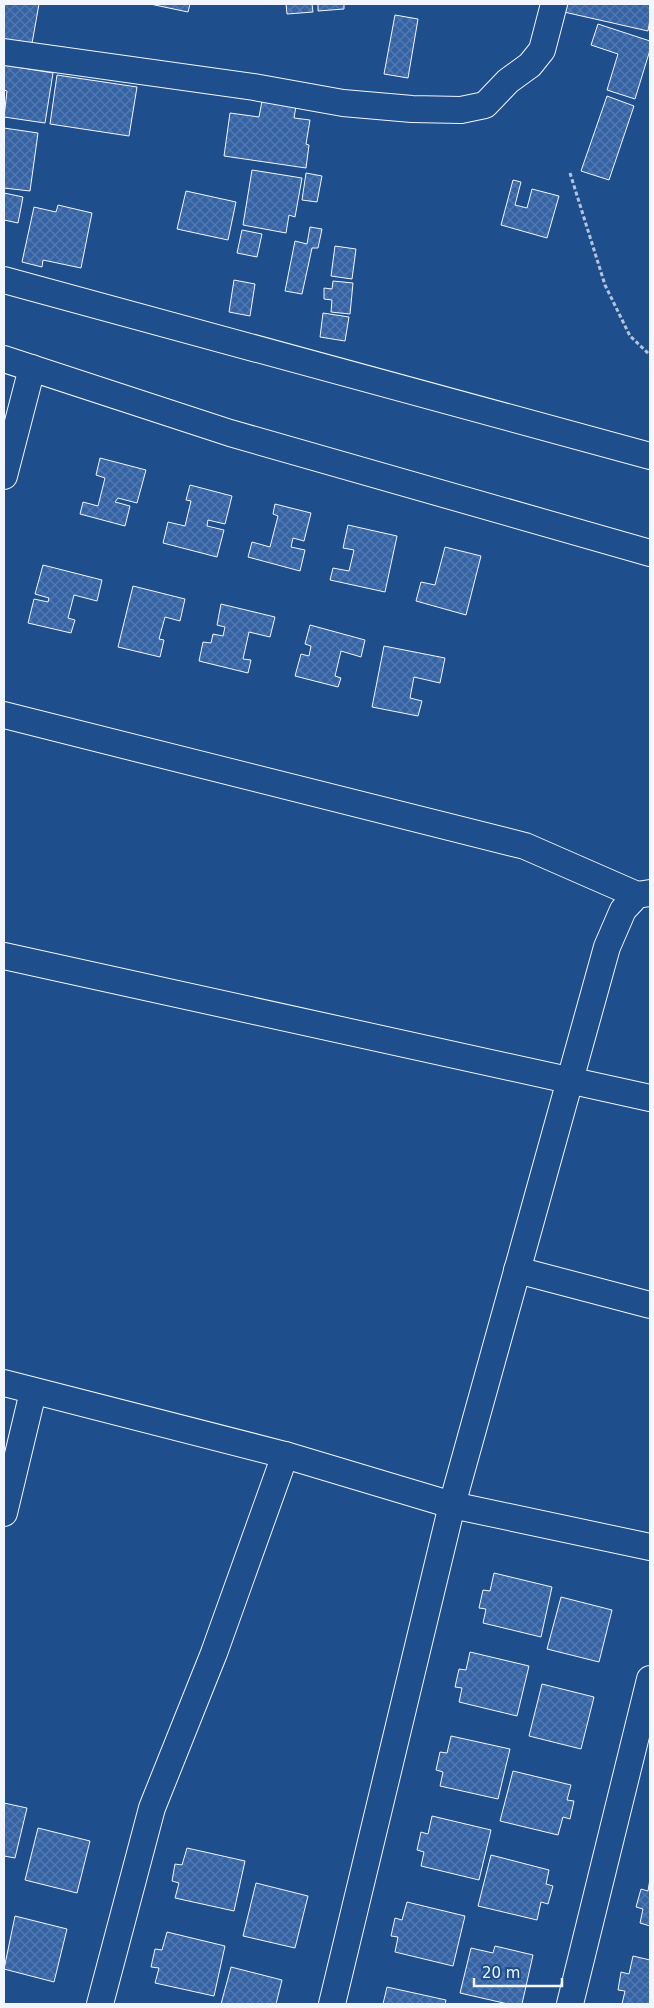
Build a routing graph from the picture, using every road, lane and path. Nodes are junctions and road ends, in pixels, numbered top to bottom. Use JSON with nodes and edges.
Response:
{"nodes":[{"id":1,"x":554,"y":4,"type":"edge"},
{"id":2,"x":4,"y":52,"type":"edge"},
{"id":3,"x":570,"y":173,"type":"dead end"},
{"id":4,"x":4,"y":280,"type":"edge"},
{"id":5,"x":650,"y":355,"type":"edge"},
{"id":6,"x":4,"y":359,"type":"edge"},
{"id":7,"x":32,"y":368,"type":"junction"},
{"id":8,"x":650,"y":456,"type":"edge"},
{"id":9,"x":4,"y":476,"type":"edge"},
{"id":10,"x":650,"y":553,"type":"edge"},
{"id":11,"x":4,"y":715,"type":"edge"},
{"id":12,"x":644,"y":894,"type":"edge"},
{"id":13,"x":4,"y":956,"type":"edge"},
{"id":14,"x":571,"y":1080,"type":"junction"},
{"id":15,"x":650,"y":1098,"type":"edge"},
{"id":16,"x":517,"y":1270,"type":"junction"},
{"id":17,"x":650,"y":1304,"type":"edge"},
{"id":18,"x":4,"y":1384,"type":"edge"},
{"id":19,"x":33,"y":1392,"type":"junction"},
{"id":20,"x":285,"y":1455,"type":"junction"},
{"id":21,"x":452,"y":1505,"type":"junction"},
{"id":22,"x":4,"y":1514,"type":"edge"},
{"id":23,"x":650,"y":1546,"type":"edge"},
{"id":24,"x":650,"y":1679,"type":"edge"},
{"id":25,"x":100,"y":2004,"type":"edge"},
{"id":26,"x":332,"y":2004,"type":"edge"},
{"id":27,"x":570,"y":2004,"type":"edge"}],
"edges":[{"from":1,"to":2,"type":"street"},
{"from":3,"to":5,"type":"path"},
{"from":4,"to":8,"type":"street"},
{"from":6,"to":7,"type":"street"},
{"from":7,"to":9,"type":"street"},
{"from":7,"to":10,"type":"street"},
{"from":11,"to":12,"type":"street"},
{"from":12,"to":14,"type":"street"},
{"from":13,"to":14,"type":"street"},
{"from":14,"to":15,"type":"street"},
{"from":14,"to":16,"type":"street"},
{"from":16,"to":17,"type":"street"},
{"from":16,"to":21,"type":"street"},
{"from":18,"to":19,"type":"street"},
{"from":19,"to":20,"type":"street"},
{"from":19,"to":22,"type":"street"},
{"from":20,"to":21,"type":"street"},
{"from":20,"to":25,"type":"street"},
{"from":21,"to":23,"type":"street"},
{"from":21,"to":26,"type":"street"},
{"from":24,"to":27,"type":"street"}]}
